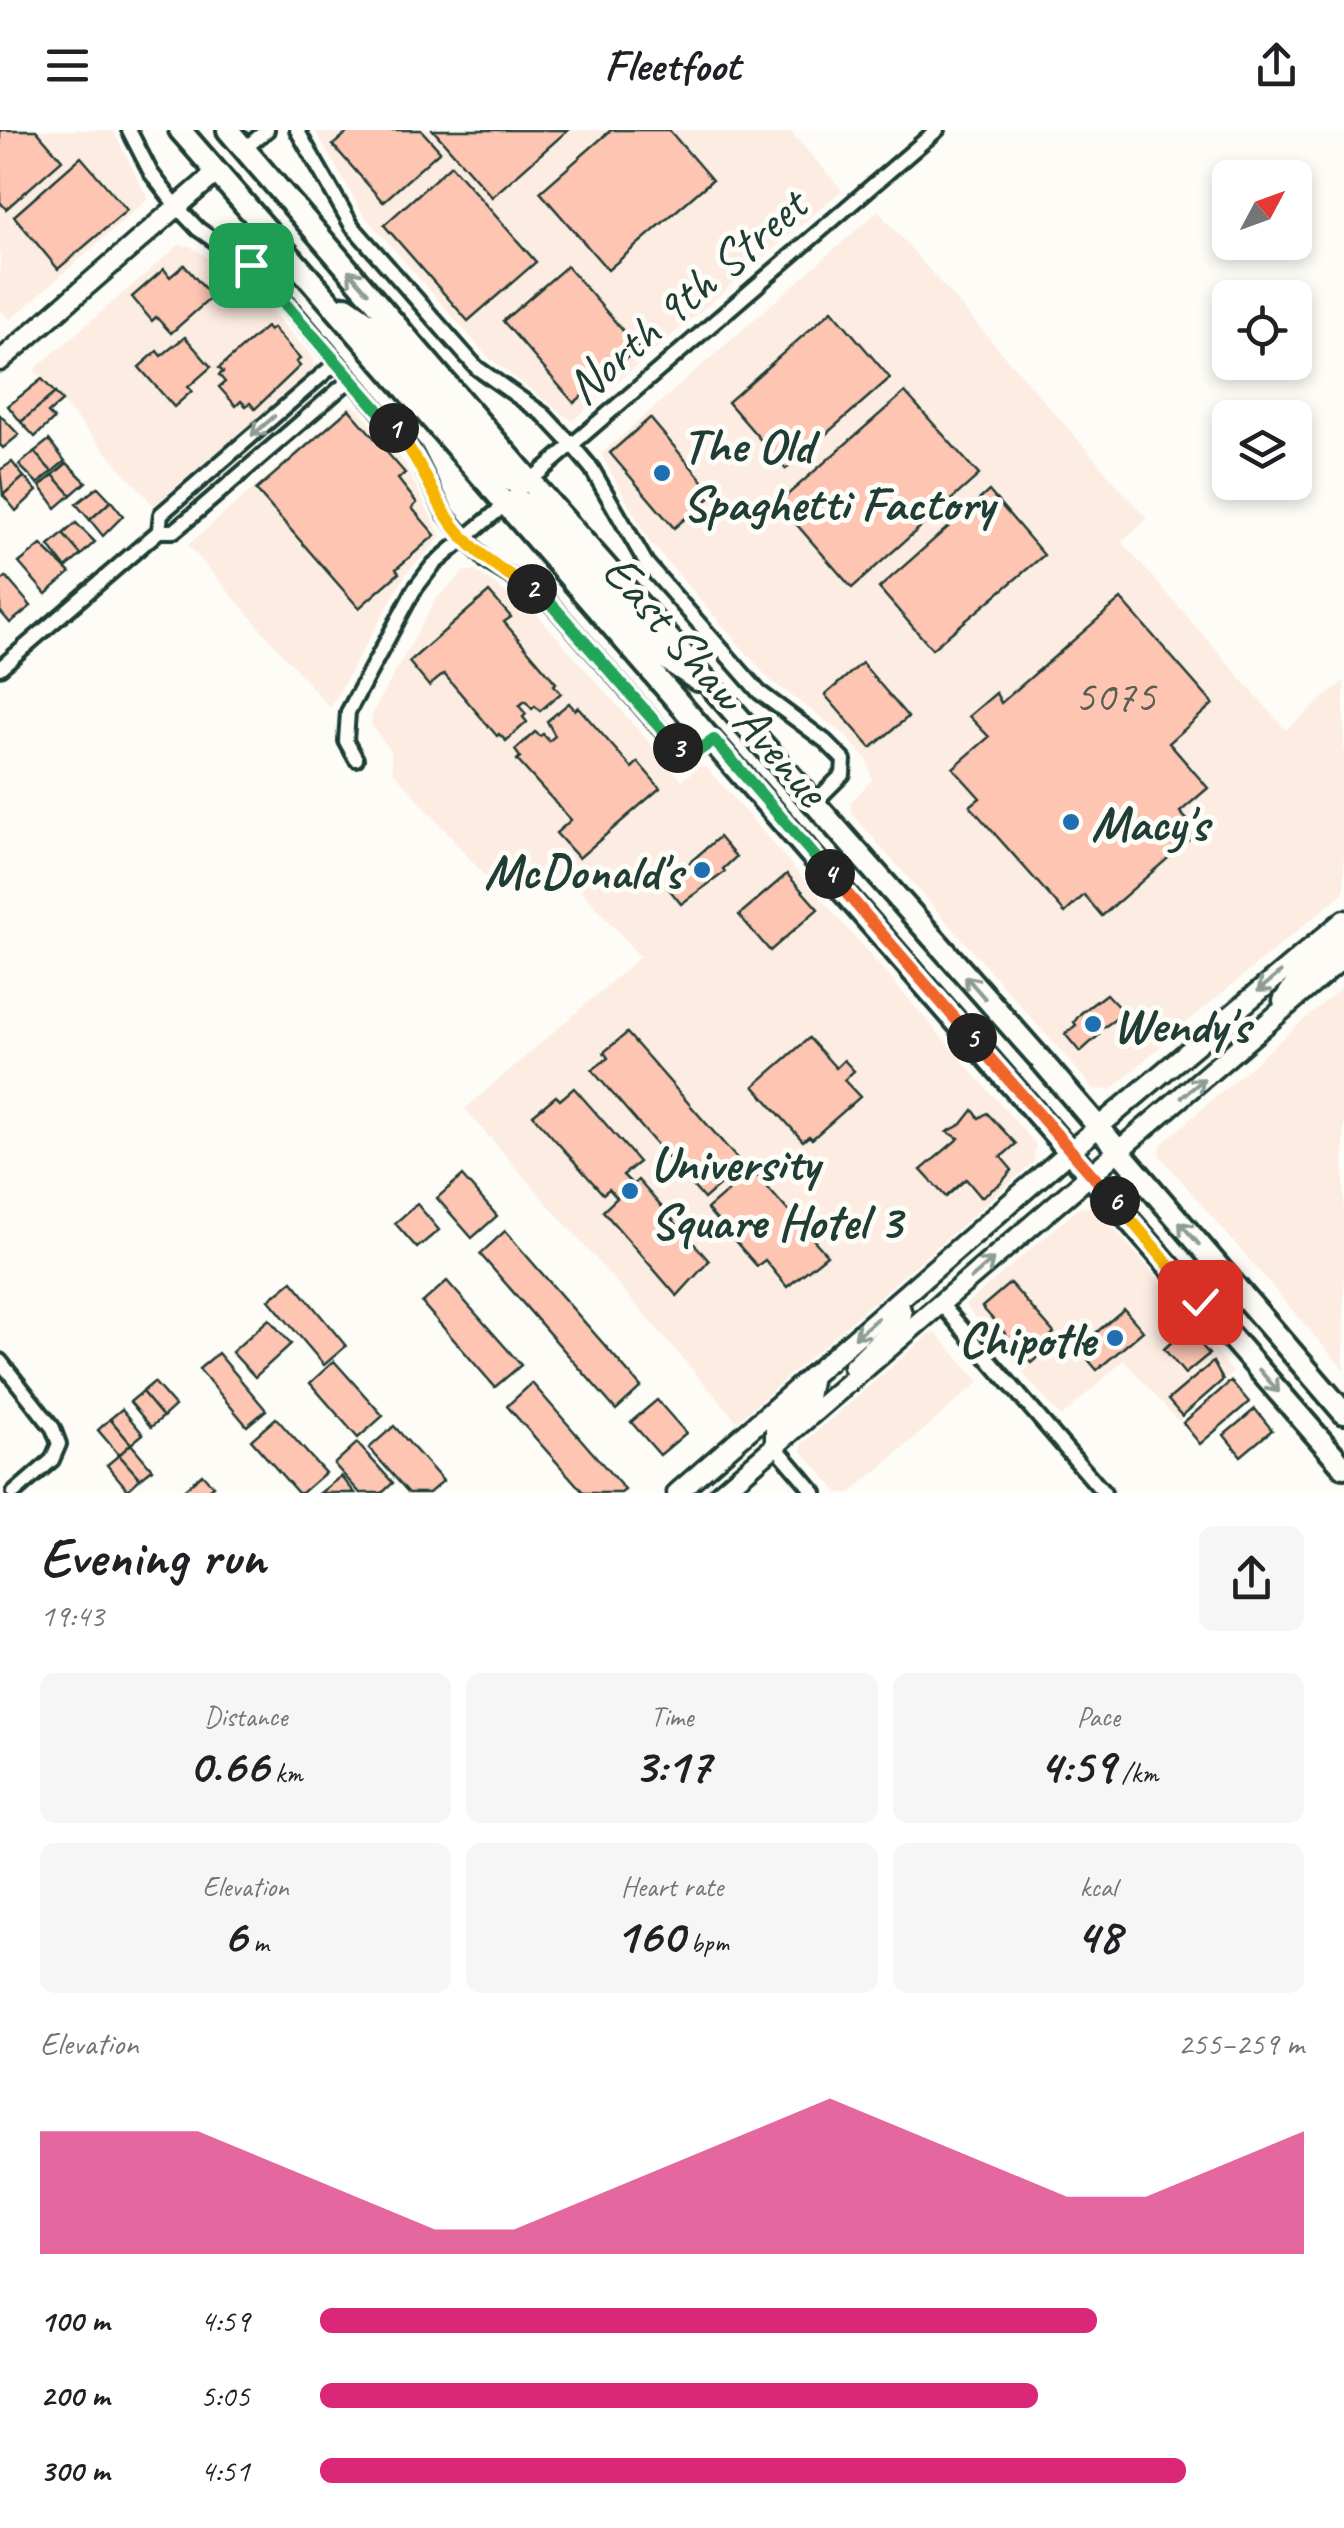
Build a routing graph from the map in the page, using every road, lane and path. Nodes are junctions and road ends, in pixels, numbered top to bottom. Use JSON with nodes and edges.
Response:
{"nodes":[{"id":1,"x":130,"y":130,"type":"edge"},
{"id":2,"x":180,"y":130,"type":"edge"},
{"id":3,"x":228,"y":130,"type":"edge"},
{"id":4,"x":268,"y":130,"type":"edge"},
{"id":5,"x":297,"y":130,"type":"edge"},
{"id":6,"x":937,"y":130,"type":"edge"},
{"id":7,"x":244,"y":149,"type":"junction"},
{"id":8,"x":217,"y":172,"type":"junction"},
{"id":9,"x":176,"y":208,"type":"junction"},
{"id":10,"x":320,"y":288,"type":"junction"},
{"id":11,"x":0,"y":361,"type":"edge"},
{"id":12,"x":337,"y":362,"type":"junction"},
{"id":13,"x":351,"y":379,"type":"junction"},
{"id":14,"x":572,"y":445,"type":"junction"},
{"id":15,"x":530,"y":481,"type":"junction"},
{"id":16,"x":506,"y":502,"type":"junction"},
{"id":17,"x":159,"y":531,"type":"junction"},
{"id":18,"x":466,"y":538,"type":"junction"},
{"id":19,"x":0,"y":668,"type":"edge"},
{"id":20,"x":723,"y":698,"type":"junction"},
{"id":21,"x":714,"y":740,"type":"junction"},
{"id":22,"x":356,"y":760,"type":"dead end"},
{"id":23,"x":814,"y":803,"type":"junction"},
{"id":24,"x":1344,"y":920,"type":"edge"},
{"id":25,"x":1344,"y":938,"type":"edge"},
{"id":26,"x":1344,"y":956,"type":"edge"},
{"id":27,"x":1265,"y":1026,"type":"junction"},
{"id":28,"x":1099,"y":1127,"type":"junction"},
{"id":29,"x":1070,"y":1151,"type":"junction"},
{"id":30,"x":1119,"y":1151,"type":"junction"},
{"id":31,"x":1092,"y":1174,"type":"junction"},
{"id":32,"x":898,"y":1300,"type":"junction"},
{"id":33,"x":941,"y":1304,"type":"junction"},
{"id":34,"x":0,"y":1361,"type":"edge"},
{"id":35,"x":812,"y":1376,"type":"junction"},
{"id":36,"x":813,"y":1413,"type":"junction"},
{"id":37,"x":1344,"y":1414,"type":"edge"},
{"id":38,"x":759,"y":1424,"type":"junction"},
{"id":39,"x":775,"y":1446,"type":"junction"},
{"id":40,"x":1344,"y":1467,"type":"edge"},
{"id":41,"x":738,"y":1478,"type":"junction"},
{"id":42,"x":14,"y":1493,"type":"edge"},
{"id":43,"x":677,"y":1493,"type":"edge"},
{"id":44,"x":720,"y":1493,"type":"edge"},
{"id":45,"x":815,"y":1493,"type":"edge"},
{"id":46,"x":1104,"y":1493,"type":"edge"}],
"edges":[{"from":1,"to":9,"type":"street"},
{"from":2,"to":8,"type":"main road","name":"East Shaw Avenue"},
{"from":3,"to":7,"type":"main road","name":"East Shaw Avenue"},
{"from":4,"to":7,"type":"street"},
{"from":5,"to":14,"type":"street"},
{"from":6,"to":14,"type":"street","name":"North 9th Street"},
{"from":15,"to":7,"type":"main road","name":"East Shaw Avenue","one_way":true},
{"from":8,"to":9,"type":"main road"},
{"from":8,"to":10,"type":"main road","name":"East Shaw Avenue"},
{"from":9,"to":11,"type":"main road"},
{"from":9,"to":12,"type":"street"},
{"from":10,"to":15,"type":"main road"},
{"from":10,"to":16,"type":"main road","name":"East Shaw Avenue"},
{"from":12,"to":13,"type":"street"},
{"from":12,"to":17,"type":"street","one_way":true},
{"from":13,"to":17,"type":"street"},
{"from":13,"to":18,"type":"street"},
{"from":14,"to":15,"type":"street","name":"North 9th Street"},
{"from":14,"to":23,"type":"street"},
{"from":15,"to":20,"type":"main road","name":"East Shaw Avenue"},
{"from":16,"to":18,"type":"street"},
{"from":16,"to":20,"type":"main road"},
{"from":16,"to":21,"type":"main road","name":"East Shaw Avenue"},
{"from":17,"to":19,"type":"street"},
{"from":18,"to":21,"type":"street"},
{"from":18,"to":22,"type":"street"},
{"from":20,"to":23,"type":"main road","name":"East Shaw Avenue"},
{"from":21,"to":29,"type":"main road","name":"East Shaw Avenue"},
{"from":28,"to":23,"type":"main road","name":"East Shaw Avenue","one_way":true},
{"from":24,"to":28,"type":"main road","one_way":true},
{"from":25,"to":27,"type":"main road"},
{"from":26,"to":27,"type":"main road"},
{"from":30,"to":27,"type":"main road","one_way":true},
{"from":28,"to":29,"type":"main road"},
{"from":28,"to":30,"type":"main road","name":"East Shaw Avenue"},
{"from":29,"to":31,"type":"main road","name":"East Shaw Avenue"},
{"from":29,"to":32,"type":"main road"},
{"from":30,"to":31,"type":"main road"},
{"from":37,"to":30,"type":"main road","name":"East Shaw Avenue","one_way":true},
{"from":33,"to":31,"type":"main road","one_way":true},
{"from":31,"to":40,"type":"main road","name":"East Shaw Avenue","one_way":true},
{"from":32,"to":35,"type":"main road","one_way":true},
{"from":32,"to":36,"type":"main road"},
{"from":33,"to":36,"type":"main road"},
{"from":33,"to":46,"type":"street"},
{"from":34,"to":42,"type":"street"},
{"from":35,"to":38,"type":"main road"},
{"from":35,"to":39,"type":"main road"},
{"from":36,"to":39,"type":"main road"},
{"from":38,"to":41,"type":"main road"},
{"from":38,"to":43,"type":"main road"},
{"from":39,"to":41,"type":"main road"},
{"from":39,"to":45,"type":"street"},
{"from":41,"to":44,"type":"main road"}]}
